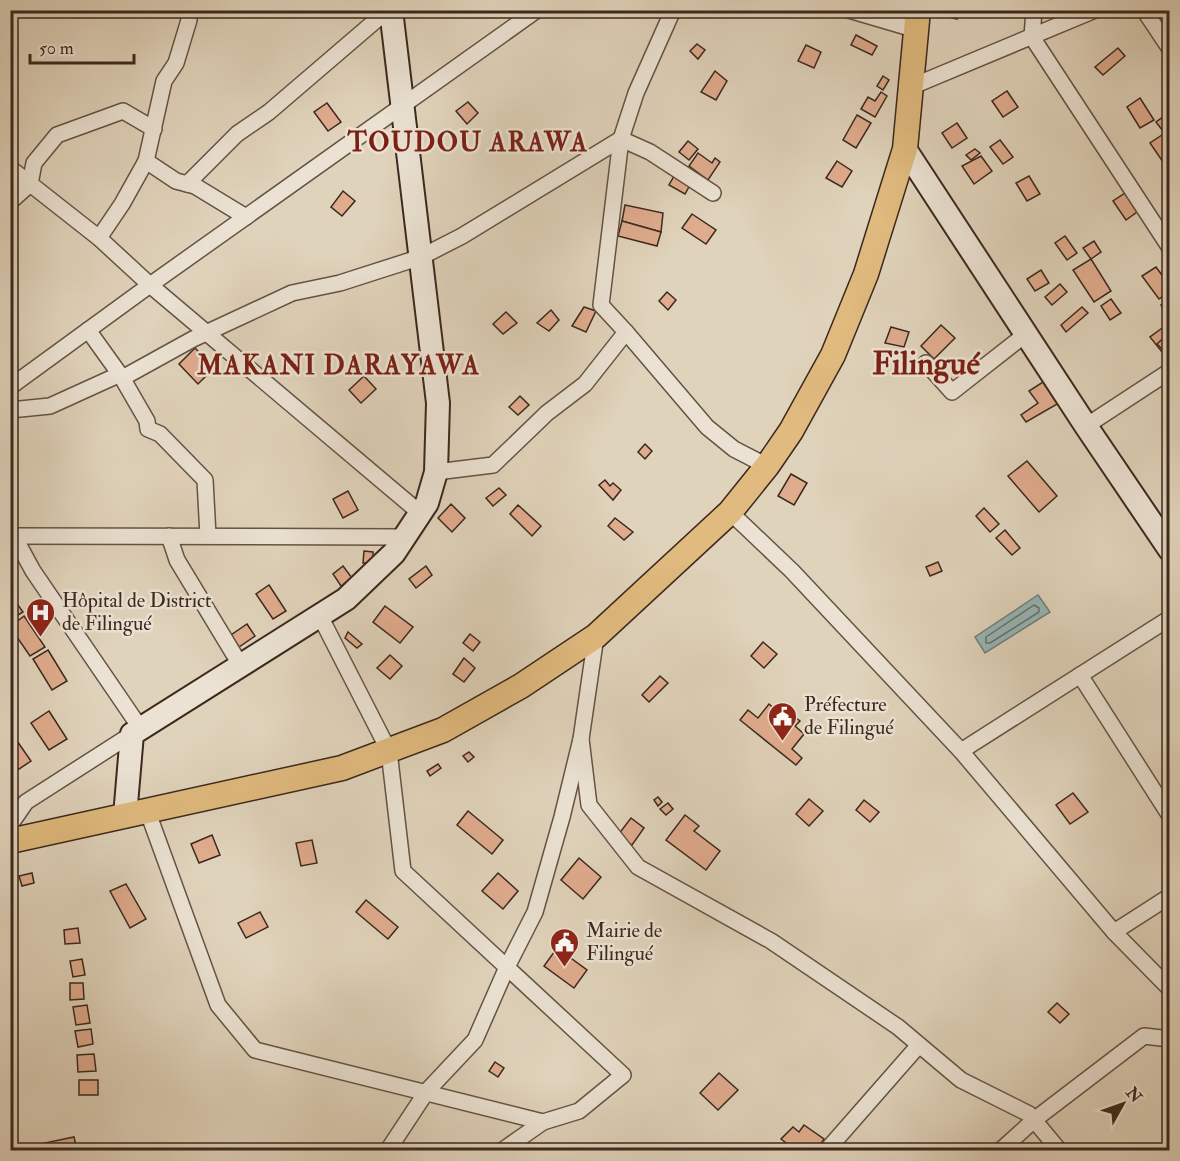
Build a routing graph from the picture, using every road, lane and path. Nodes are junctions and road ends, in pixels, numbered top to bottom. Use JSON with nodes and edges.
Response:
{"nodes":[{"id":1,"x":187,"y":10,"type":"edge"},
{"id":2,"x":390,"y":10,"type":"edge"},
{"id":3,"x":537,"y":10,"type":"edge"},
{"id":4,"x":674,"y":10,"type":"edge"},
{"id":5,"x":849,"y":10,"type":"edge"},
{"id":6,"x":1034,"y":10,"type":"edge"},
{"id":7,"x":1095,"y":10,"type":"edge"},
{"id":8,"x":1144,"y":10,"type":"edge"},
{"id":9,"x":918,"y":20,"type":"edge"},
{"id":10,"x":1032,"y":37,"type":"junction"},
{"id":11,"x":1170,"y":49,"type":"edge"},
{"id":12,"x":913,"y":86,"type":"junction"},
{"id":13,"x":403,"y":106,"type":"junction"},
{"id":14,"x":154,"y":129,"type":"junction"},
{"id":15,"x":621,"y":139,"type":"junction"},
{"id":16,"x":905,"y":149,"type":"junction"},
{"id":17,"x":146,"y":161,"type":"junction"},
{"id":18,"x":10,"y":168,"type":"edge"},
{"id":19,"x":30,"y":184,"type":"junction"},
{"id":20,"x":187,"y":184,"type":"junction"},
{"id":21,"x":713,"y":193,"type":"dead end"},
{"id":22,"x":10,"y":202,"type":"edge"},
{"id":23,"x":246,"y":217,"type":"junction"},
{"id":24,"x":99,"y":238,"type":"junction"},
{"id":25,"x":1170,"y":248,"type":"edge"},
{"id":26,"x":421,"y":257,"type":"junction"},
{"id":27,"x":150,"y":285,"type":"junction"},
{"id":28,"x":88,"y":330,"type":"junction"},
{"id":29,"x":626,"y":332,"type":"junction"},
{"id":30,"x":209,"y":333,"type":"junction"},
{"id":31,"x":1026,"y":334,"type":"junction"},
{"id":32,"x":926,"y":363,"type":"dead end"},
{"id":33,"x":1170,"y":371,"type":"edge"},
{"id":34,"x":121,"y":376,"type":"junction"},
{"id":35,"x":10,"y":387,"type":"edge"},
{"id":36,"x":10,"y":410,"type":"edge"},
{"id":37,"x":1086,"y":426,"type":"junction"},
{"id":38,"x":767,"y":466,"type":"junction"},
{"id":39,"x":436,"y":472,"type":"junction"},
{"id":40,"x":730,"y":512,"type":"junction"},
{"id":41,"x":420,"y":513,"type":"junction"},
{"id":42,"x":12,"y":536,"type":"edge"},
{"id":43,"x":169,"y":536,"type":"junction"},
{"id":44,"x":208,"y":536,"type":"junction"},
{"id":45,"x":404,"y":537,"type":"junction"},
{"id":46,"x":1170,"y":550,"type":"edge"},
{"id":47,"x":320,"y":616,"type":"junction"},
{"id":48,"x":1170,"y":618,"type":"edge"},
{"id":49,"x":596,"y":636,"type":"junction"},
{"id":50,"x":241,"y":666,"type":"junction"},
{"id":51,"x":1080,"y":675,"type":"junction"},
{"id":52,"x":137,"y":732,"type":"junction"},
{"id":53,"x":581,"y":739,"type":"junction"},
{"id":54,"x":389,"y":751,"type":"junction"},
{"id":55,"x":961,"y":751,"type":"junction"},
{"id":56,"x":136,"y":813,"type":"junction"},
{"id":57,"x":1170,"y":816,"type":"edge"},
{"id":58,"x":10,"y":825,"type":"edge"},
{"id":59,"x":10,"y":841,"type":"edge"},
{"id":60,"x":1170,"y":896,"type":"edge"},
{"id":61,"x":1114,"y":932,"type":"junction"},
{"id":62,"x":507,"y":967,"type":"junction"},
{"id":63,"x":1170,"y":989,"type":"edge"},
{"id":64,"x":1170,"y":1039,"type":"edge"},
{"id":65,"x":919,"y":1045,"type":"junction"},
{"id":66,"x":427,"y":1091,"type":"junction"},
{"id":67,"x":1034,"y":1119,"type":"junction"},
{"id":68,"x":543,"y":1122,"type":"junction"},
{"id":69,"x":388,"y":1150,"type":"edge"},
{"id":70,"x":503,"y":1150,"type":"edge"},
{"id":71,"x":827,"y":1150,"type":"edge"},
{"id":72,"x":1001,"y":1150,"type":"edge"},
{"id":73,"x":1059,"y":1150,"type":"edge"}],
"edges":[{"from":1,"to":14,"type":"street"},
{"from":2,"to":13,"type":"street"},
{"from":2,"to":20,"type":"street"},
{"from":3,"to":13,"type":"street"},
{"from":4,"to":15,"type":"street"},
{"from":5,"to":9,"type":"street"},
{"from":6,"to":10,"type":"street"},
{"from":7,"to":10,"type":"street"},
{"from":8,"to":11,"type":"street"},
{"from":9,"to":12,"type":"main road"},
{"from":10,"to":12,"type":"street"},
{"from":10,"to":25,"type":"street"},
{"from":12,"to":16,"type":"main road"},
{"from":13,"to":23,"type":"street"},
{"from":13,"to":26,"type":"street"},
{"from":14,"to":17,"type":"street"},
{"from":14,"to":19,"type":"street"},
{"from":15,"to":21,"type":"street"},
{"from":15,"to":26,"type":"street"},
{"from":15,"to":29,"type":"street"},
{"from":16,"to":31,"type":"street"},
{"from":16,"to":38,"type":"main road"},
{"from":17,"to":20,"type":"street"},
{"from":17,"to":24,"type":"street"},
{"from":18,"to":19,"type":"street"},
{"from":19,"to":22,"type":"street"},
{"from":19,"to":24,"type":"street"},
{"from":20,"to":23,"type":"street"},
{"from":23,"to":27,"type":"street"},
{"from":24,"to":27,"type":"street"},
{"from":26,"to":30,"type":"street"},
{"from":26,"to":39,"type":"street"},
{"from":27,"to":28,"type":"street"},
{"from":27,"to":30,"type":"street"},
{"from":28,"to":34,"type":"street"},
{"from":28,"to":35,"type":"street"},
{"from":29,"to":38,"type":"street"},
{"from":29,"to":39,"type":"street"},
{"from":30,"to":34,"type":"street"},
{"from":30,"to":41,"type":"street"},
{"from":31,"to":32,"type":"street"},
{"from":31,"to":37,"type":"street"},
{"from":33,"to":37,"type":"street"},
{"from":34,"to":36,"type":"street"},
{"from":34,"to":44,"type":"street"},
{"from":37,"to":46,"type":"street"},
{"from":38,"to":40,"type":"main road"},
{"from":39,"to":41,"type":"street"},
{"from":40,"to":49,"type":"main road"},
{"from":40,"to":55,"type":"street"},
{"from":41,"to":45,"type":"street"},
{"from":42,"to":43,"type":"street"},
{"from":42,"to":52,"type":"street"},
{"from":43,"to":44,"type":"street"},
{"from":43,"to":50,"type":"street"},
{"from":44,"to":45,"type":"street"},
{"from":45,"to":47,"type":"street"},
{"from":47,"to":50,"type":"street"},
{"from":47,"to":54,"type":"street"},
{"from":48,"to":51,"type":"street"},
{"from":49,"to":53,"type":"street"},
{"from":49,"to":54,"type":"main road"},
{"from":50,"to":52,"type":"street"},
{"from":51,"to":55,"type":"street"},
{"from":51,"to":57,"type":"street"},
{"from":52,"to":56,"type":"street"},
{"from":52,"to":58,"type":"street"},
{"from":53,"to":62,"type":"street"},
{"from":53,"to":65,"type":"street"},
{"from":54,"to":56,"type":"main road"},
{"from":54,"to":62,"type":"street"},
{"from":55,"to":61,"type":"street"},
{"from":56,"to":59,"type":"main road"},
{"from":56,"to":66,"type":"street"},
{"from":60,"to":61,"type":"street"},
{"from":61,"to":63,"type":"street"},
{"from":62,"to":66,"type":"street"},
{"from":62,"to":68,"type":"street"},
{"from":64,"to":67,"type":"street"},
{"from":65,"to":67,"type":"street"},
{"from":65,"to":71,"type":"street"},
{"from":66,"to":68,"type":"street"},
{"from":66,"to":69,"type":"street"},
{"from":67,"to":72,"type":"street"},
{"from":67,"to":73,"type":"street"},
{"from":68,"to":70,"type":"street"}]}
